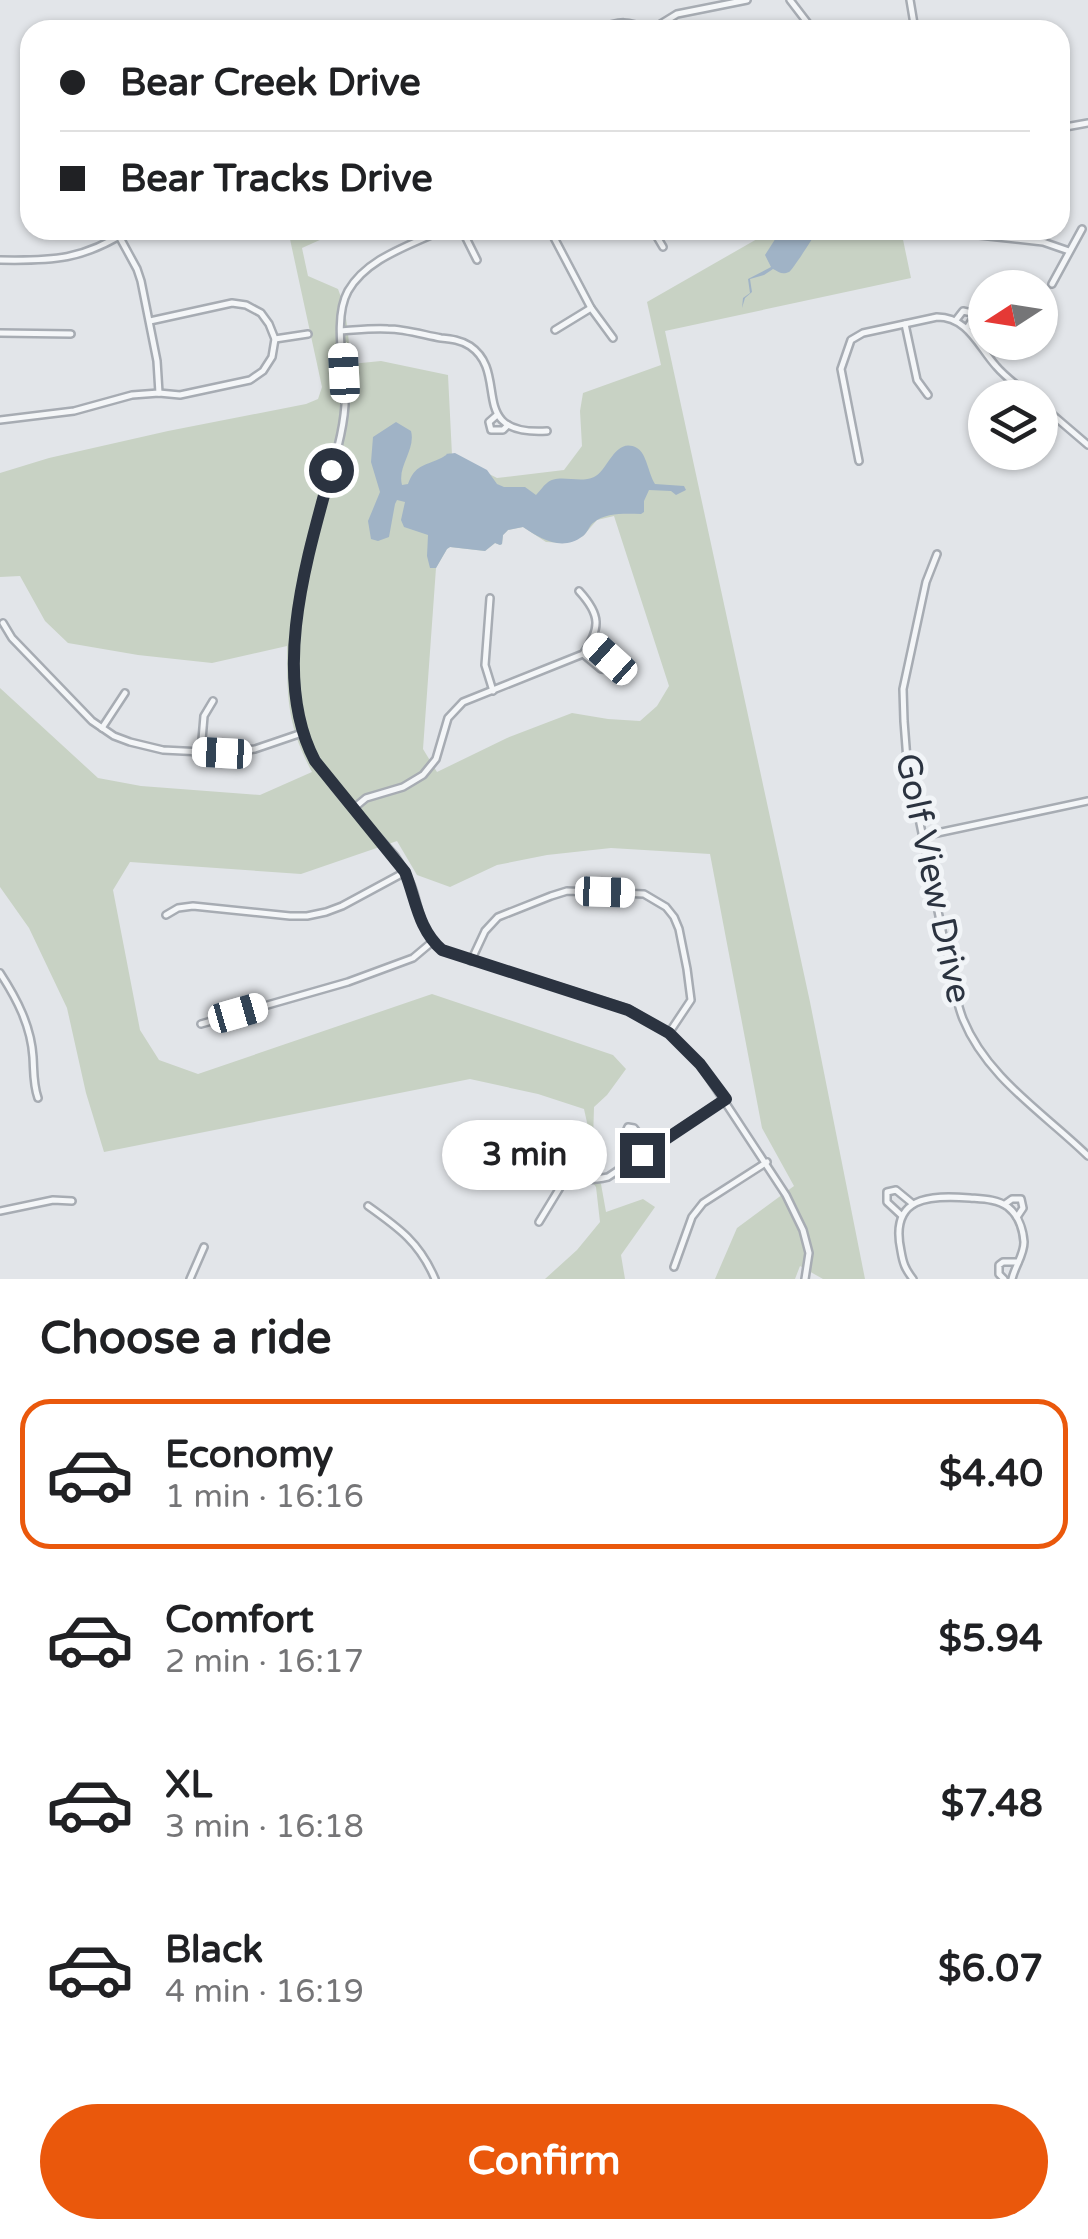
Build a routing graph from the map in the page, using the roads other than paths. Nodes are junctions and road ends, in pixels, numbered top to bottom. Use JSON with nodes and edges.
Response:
{"nodes":[{"id":1,"x":747,"y":0,"type":"edge"},
{"id":2,"x":790,"y":0,"type":"edge"},
{"id":3,"x":667,"y":20,"type":"edge"},
{"id":4,"x":805,"y":20,"type":"edge"},
{"id":5,"x":1082,"y":229,"type":"dead end"},
{"id":6,"x":111,"y":240,"type":"edge"},
{"id":7,"x":121,"y":240,"type":"edge"},
{"id":8,"x":421,"y":240,"type":"edge"},
{"id":9,"x":467,"y":240,"type":"edge"},
{"id":10,"x":555,"y":240,"type":"edge"},
{"id":11,"x":658,"y":240,"type":"edge"},
{"id":12,"x":1025,"y":240,"type":"edge"},
{"id":13,"x":662,"y":247,"type":"dead end"},
{"id":14,"x":1069,"y":251,"type":"junction"},
{"id":15,"x":0,"y":260,"type":"edge"},
{"id":16,"x":478,"y":260,"type":"dead end"},
{"id":17,"x":1058,"y":272,"type":"edge"},
{"id":18,"x":591,"y":308,"type":"junction"},
{"id":19,"x":956,"y":320,"type":"junction"},
{"id":20,"x":150,"y":321,"type":"junction"},
{"id":21,"x":905,"y":324,"type":"junction"},
{"id":22,"x":967,"y":328,"type":"junction"},
{"id":23,"x":554,"y":330,"type":"dead end"},
{"id":24,"x":341,"y":331,"type":"junction"},
{"id":25,"x":0,"y":333,"type":"edge"},
{"id":26,"x":71,"y":334,"type":"dead end"},
{"id":27,"x":308,"y":334,"type":"dead end"},
{"id":28,"x":613,"y":338,"type":"dead end"},
{"id":29,"x":275,"y":339,"type":"junction"},
{"id":30,"x":1011,"y":380,"type":"edge"},
{"id":31,"x":159,"y":393,"type":"junction"},
{"id":32,"x":928,"y":395,"type":"dead end"},
{"id":33,"x":497,"y":414,"type":"junction"},
{"id":34,"x":0,"y":420,"type":"edge"},
{"id":35,"x":1058,"y":420,"type":"edge"},
{"id":36,"x":508,"y":425,"type":"junction"},
{"id":37,"x":547,"y":431,"type":"dead end"},
{"id":38,"x":1088,"y":446,"type":"edge"},
{"id":39,"x":859,"y":461,"type":"dead end"},
{"id":40,"x":937,"y":554,"type":"dead end"},
{"id":41,"x":579,"y":591,"type":"dead end"},
{"id":42,"x":490,"y":598,"type":"dead end"},
{"id":43,"x":3,"y":623,"type":"dead end"},
{"id":44,"x":591,"y":642,"type":"junction"},
{"id":45,"x":583,"y":654,"type":"junction"},
{"id":46,"x":493,"y":691,"type":"junction"},
{"id":47,"x":125,"y":693,"type":"dead end"},
{"id":48,"x":213,"y":701,"type":"dead end"},
{"id":49,"x":102,"y":728,"type":"junction"},
{"id":50,"x":303,"y":733,"type":"junction"},
{"id":51,"x":201,"y":752,"type":"junction"},
{"id":52,"x":1088,"y":801,"type":"edge"},
{"id":53,"x":354,"y":808,"type":"junction"},
{"id":54,"x":922,"y":836,"type":"junction"},
{"id":55,"x":405,"y":872,"type":"junction"},
{"id":56,"x":166,"y":915,"type":"dead end"},
{"id":57,"x":432,"y":942,"type":"junction"},
{"id":58,"x":471,"y":961,"type":"junction"},
{"id":59,"x":0,"y":973,"type":"edge"},
{"id":60,"x":201,"y":1024,"type":"dead end"},
{"id":61,"x":669,"y":1033,"type":"junction"},
{"id":62,"x":38,"y":1098,"type":"dead end"},
{"id":63,"x":726,"y":1099,"type":"junction"},
{"id":64,"x":524,"y":1141,"type":"dead end"},
{"id":65,"x":650,"y":1149,"type":"junction"},
{"id":66,"x":1088,"y":1156,"type":"edge"},
{"id":67,"x":635,"y":1159,"type":"junction"},
{"id":68,"x":767,"y":1162,"type":"junction"},
{"id":69,"x":567,"y":1176,"type":"junction"},
{"id":70,"x":72,"y":1201,"type":"dead end"},
{"id":71,"x":912,"y":1204,"type":"junction"},
{"id":72,"x":1004,"y":1204,"type":"junction"},
{"id":73,"x":368,"y":1206,"type":"dead end"},
{"id":74,"x":0,"y":1211,"type":"edge"},
{"id":75,"x":902,"y":1216,"type":"junction"},
{"id":76,"x":1017,"y":1217,"type":"junction"},
{"id":77,"x":540,"y":1222,"type":"dead end"},
{"id":78,"x":204,"y":1247,"type":"dead end"},
{"id":79,"x":1018,"y":1262,"type":"junction"},
{"id":80,"x":674,"y":1267,"type":"dead end"},
{"id":81,"x":190,"y":1279,"type":"edge"},
{"id":82,"x":434,"y":1279,"type":"edge"},
{"id":83,"x":805,"y":1279,"type":"edge"},
{"id":84,"x":912,"y":1279,"type":"edge"},
{"id":85,"x":1004,"y":1279,"type":"edge"},
{"id":86,"x":1012,"y":1279,"type":"edge"}],
"edges":[{"from":1,"to":3,"type":"street"},
{"from":2,"to":4,"type":"street"},
{"from":5,"to":14,"type":"street"},
{"from":6,"to":15,"type":"street"},
{"from":7,"to":20,"type":"street"},
{"from":8,"to":24,"type":"street"},
{"from":9,"to":16,"type":"street"},
{"from":10,"to":18,"type":"street"},
{"from":11,"to":13,"type":"street"},
{"from":12,"to":14,"type":"street"},
{"from":14,"to":17,"type":"street"},
{"from":18,"to":23,"type":"street"},
{"from":18,"to":28,"type":"street"},
{"from":19,"to":21,"type":"street"},
{"from":19,"to":22,"type":"street"},
{"from":19,"to":22,"type":"street"},
{"from":20,"to":29,"type":"street"},
{"from":20,"to":31,"type":"street"},
{"from":21,"to":32,"type":"street"},
{"from":21,"to":39,"type":"street"},
{"from":22,"to":30,"type":"street"},
{"from":24,"to":33,"type":"street"},
{"from":24,"to":50,"type":"street"},
{"from":25,"to":26,"type":"street"},
{"from":27,"to":29,"type":"street"},
{"from":29,"to":31,"type":"street"},
{"from":31,"to":34,"type":"street"},
{"from":33,"to":36,"type":"street"},
{"from":33,"to":36,"type":"street"},
{"from":35,"to":38,"type":"street"},
{"from":36,"to":37,"type":"street"},
{"from":40,"to":54,"type":"street","name":"Golf View Drive"},
{"from":41,"to":44,"type":"street"},
{"from":42,"to":46,"type":"street"},
{"from":43,"to":49,"type":"street"},
{"from":44,"to":45,"type":"street"},
{"from":44,"to":45,"type":"street"},
{"from":45,"to":46,"type":"street"},
{"from":46,"to":53,"type":"street"},
{"from":47,"to":49,"type":"street"},
{"from":48,"to":51,"type":"street"},
{"from":49,"to":51,"type":"street"},
{"from":50,"to":51,"type":"street"},
{"from":50,"to":53,"type":"street"},
{"from":52,"to":54,"type":"street"},
{"from":53,"to":55,"type":"street"},
{"from":54,"to":66,"type":"street","name":"Golf View Drive"},
{"from":55,"to":56,"type":"street"},
{"from":55,"to":57,"type":"street"},
{"from":57,"to":58,"type":"street"},
{"from":57,"to":60,"type":"street"},
{"from":58,"to":61,"type":"street"},
{"from":58,"to":61,"type":"street"},
{"from":59,"to":62,"type":"street"},
{"from":61,"to":63,"type":"street"},
{"from":63,"to":65,"type":"street"},
{"from":63,"to":68,"type":"street"},
{"from":64,"to":69,"type":"street"},
{"from":65,"to":67,"type":"street"},
{"from":65,"to":67,"type":"street"},
{"from":67,"to":69,"type":"street"},
{"from":68,"to":80,"type":"street"},
{"from":68,"to":83,"type":"street"},
{"from":69,"to":77,"type":"street"},
{"from":70,"to":74,"type":"street"},
{"from":71,"to":72,"type":"street"},
{"from":71,"to":75,"type":"street"},
{"from":71,"to":75,"type":"street"},
{"from":72,"to":76,"type":"street"},
{"from":72,"to":76,"type":"street"},
{"from":73,"to":82,"type":"street"},
{"from":75,"to":84,"type":"street"},
{"from":76,"to":79,"type":"street"},
{"from":78,"to":81,"type":"street"},
{"from":79,"to":85,"type":"street"},
{"from":79,"to":86,"type":"street"}]}
